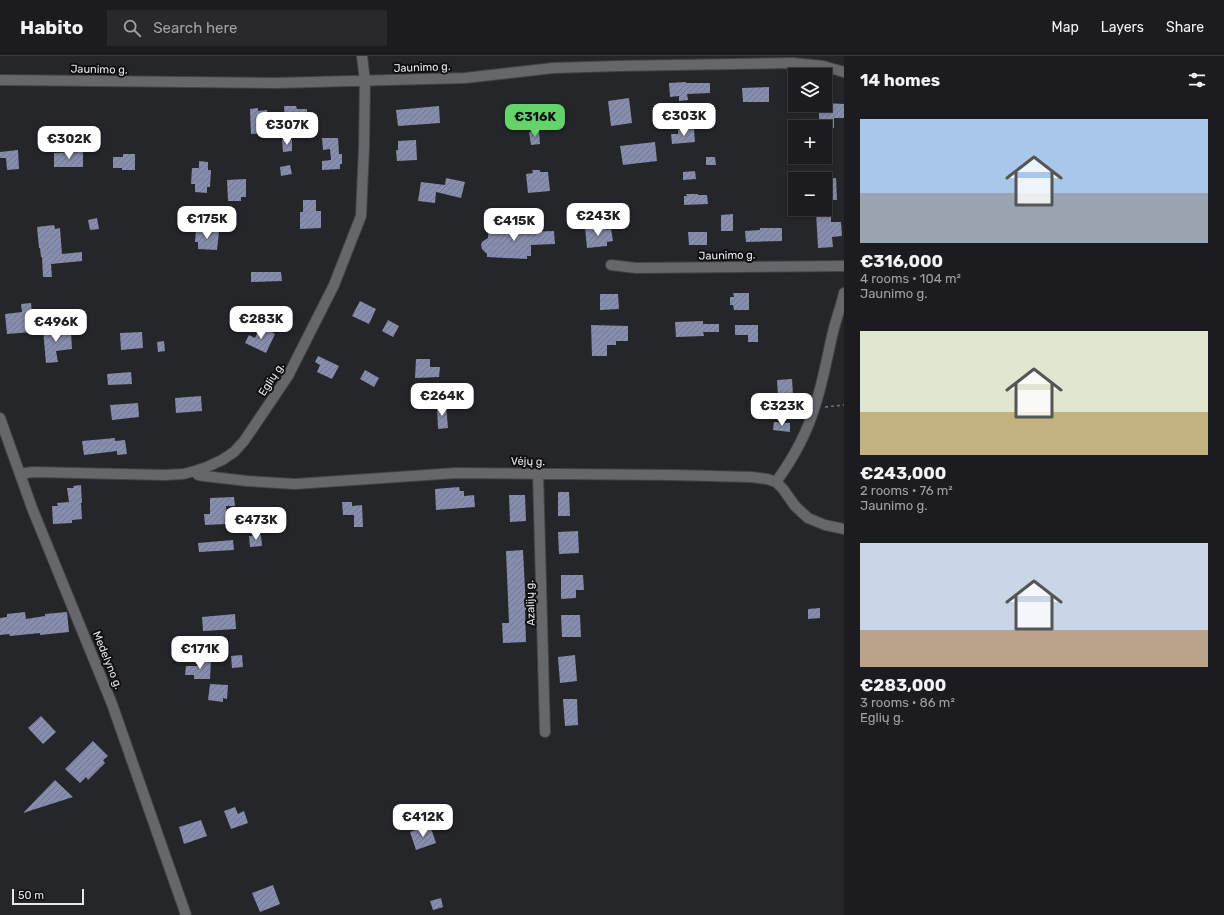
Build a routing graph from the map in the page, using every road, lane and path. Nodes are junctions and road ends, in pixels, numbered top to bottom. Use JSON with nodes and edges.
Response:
{"nodes":[{"id":1,"x":362,"y":56,"type":"edge"},
{"id":2,"x":844,"y":72,"type":"edge"},
{"id":3,"x":0,"y":80,"type":"edge"},
{"id":4,"x":365,"y":81,"type":"junction"},
{"id":5,"x":611,"y":265,"type":"dead end"},
{"id":6,"x":844,"y":266,"type":"edge"},
{"id":7,"x":844,"y":293,"type":"edge"},
{"id":8,"x":844,"y":404,"type":"edge"},
{"id":9,"x":815,"y":408,"type":"junction"},
{"id":10,"x":0,"y":418,"type":"edge"},
{"id":11,"x":196,"y":471,"type":"junction"},
{"id":12,"x":538,"y":473,"type":"junction"},
{"id":13,"x":20,"y":474,"type":"junction"},
{"id":14,"x":776,"y":482,"type":"junction"},
{"id":15,"x":844,"y":529,"type":"edge"},
{"id":16,"x":546,"y":732,"type":"dead end"},
{"id":17,"x":186,"y":915,"type":"edge"}],
"edges":[{"from":1,"to":4,"type":"street","name":"Eglių g."},
{"from":2,"to":4,"type":"street","name":"Jaunimo g."},
{"from":3,"to":4,"type":"street","name":"Jaunimo g."},
{"from":4,"to":11,"type":"street","name":"Eglių g."},
{"from":5,"to":6,"type":"street","name":"Jaunimo g."},
{"from":7,"to":9,"type":"street"},
{"from":8,"to":9,"type":"path"},
{"from":9,"to":14,"type":"street"},
{"from":10,"to":13,"type":"street","name":"Medelyno g."},
{"from":11,"to":12,"type":"street","name":"Vėjų g."},
{"from":11,"to":13,"type":"street","name":"Eglių g."},
{"from":12,"to":14,"type":"street","name":"Vėjų g."},
{"from":12,"to":16,"type":"street","name":"Azalijų g."},
{"from":13,"to":17,"type":"street","name":"Medelyno g."},
{"from":14,"to":15,"type":"street"}]}
